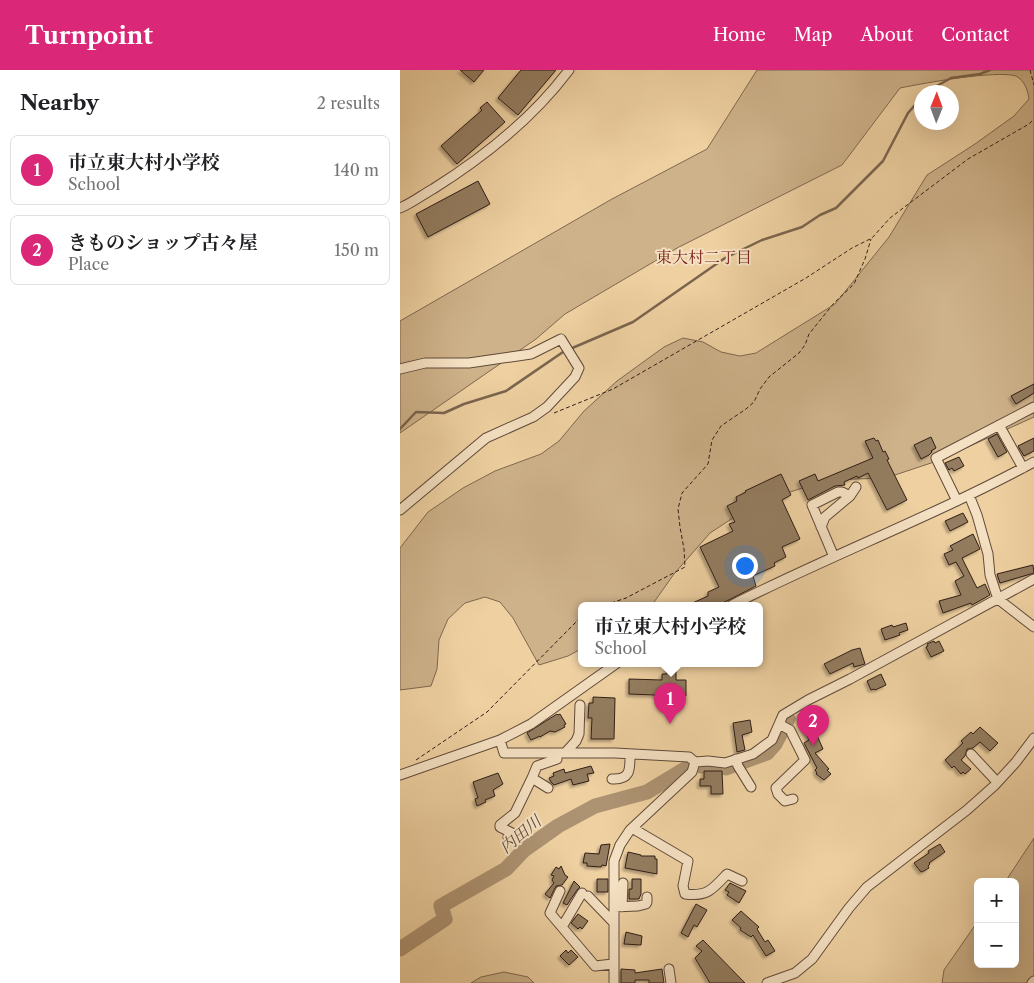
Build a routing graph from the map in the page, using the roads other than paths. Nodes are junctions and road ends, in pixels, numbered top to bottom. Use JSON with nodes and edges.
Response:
{"nodes":[{"id":1,"x":569,"y":70,"type":"edge"},
{"id":2,"x":400,"y":208,"type":"edge"},
{"id":3,"x":400,"y":369,"type":"edge"},
{"id":4,"x":1034,"y":407,"type":"edge"},
{"id":5,"x":999,"y":425,"type":"junction"},
{"id":6,"x":1034,"y":462,"type":"edge"},
{"id":7,"x":1023,"y":468,"type":"junction"},
{"id":8,"x":856,"y":487,"type":"dead end"},
{"id":9,"x":970,"y":495,"type":"junction"},
{"id":10,"x":850,"y":496,"type":"junction"},
{"id":11,"x":957,"y":501,"type":"junction"},
{"id":12,"x":400,"y":510,"type":"edge"},
{"id":13,"x":821,"y":527,"type":"junction"},
{"id":14,"x":834,"y":557,"type":"junction"},
{"id":15,"x":1034,"y":579,"type":"edge"},
{"id":16,"x":998,"y":599,"type":"junction"},
{"id":17,"x":738,"y":602,"type":"edge"},
{"id":18,"x":1034,"y":627,"type":"edge"},
{"id":19,"x":611,"y":667,"type":"edge"},
{"id":20,"x":580,"y":705,"type":"dead end"},
{"id":21,"x":780,"y":724,"type":"junction"},
{"id":22,"x":1034,"y":738,"type":"edge"},
{"id":23,"x":500,"y":740,"type":"junction"},
{"id":24,"x":561,"y":753,"type":"junction"},
{"id":25,"x":630,"y":754,"type":"junction"},
{"id":26,"x":971,"y":754,"type":"dead end"},
{"id":27,"x":695,"y":762,"type":"junction"},
{"id":28,"x":737,"y":763,"type":"junction"},
{"id":29,"x":400,"y":775,"type":"edge"},
{"id":30,"x":532,"y":778,"type":"junction"},
{"id":31,"x":612,"y":779,"type":"dead end"},
{"id":32,"x":997,"y":782,"type":"junction"},
{"id":33,"x":751,"y":787,"type":"dead end"},
{"id":34,"x":548,"y":788,"type":"dead end"},
{"id":35,"x":794,"y":799,"type":"dead end"},
{"id":36,"x":632,"y":828,"type":"junction"},
{"id":37,"x":508,"y":837,"type":"dead end"},
{"id":38,"x":742,"y":881,"type":"dead end"},
{"id":39,"x":623,"y":883,"type":"dead end"},
{"id":40,"x":560,"y":891,"type":"dead end"},
{"id":41,"x":647,"y":897,"type":"dead end"},
{"id":42,"x":618,"y":907,"type":"junction"},
{"id":43,"x":614,"y":922,"type":"junction"},
{"id":44,"x":562,"y":927,"type":"junction"},
{"id":45,"x":613,"y":964,"type":"junction"},
{"id":46,"x":669,"y":969,"type":"dead end"},
{"id":47,"x":614,"y":983,"type":"edge"},
{"id":48,"x":671,"y":983,"type":"edge"},
{"id":49,"x":768,"y":983,"type":"edge"}],
"edges":[{"from":1,"to":2,"type":"street"},
{"from":3,"to":12,"type":"street"},
{"from":4,"to":5,"type":"street"},
{"from":5,"to":7,"type":"street"},
{"from":5,"to":11,"type":"street"},
{"from":6,"to":7,"type":"street"},
{"from":7,"to":9,"type":"street"},
{"from":8,"to":10,"type":"street"},
{"from":9,"to":11,"type":"street"},
{"from":9,"to":16,"type":"street"},
{"from":10,"to":13,"type":"street"},
{"from":10,"to":13,"type":"street"},
{"from":11,"to":14,"type":"street"},
{"from":13,"to":14,"type":"street"},
{"from":14,"to":17,"type":"street"},
{"from":15,"to":16,"type":"street"},
{"from":16,"to":18,"type":"street"},
{"from":16,"to":21,"type":"street"},
{"from":19,"to":23,"type":"street"},
{"from":20,"to":24,"type":"street"},
{"from":21,"to":28,"type":"street"},
{"from":21,"to":35,"type":"street"},
{"from":22,"to":32,"type":"street"},
{"from":23,"to":24,"type":"street"},
{"from":23,"to":29,"type":"street"},
{"from":24,"to":25,"type":"street"},
{"from":24,"to":30,"type":"street"},
{"from":25,"to":27,"type":"street"},
{"from":25,"to":31,"type":"street"},
{"from":26,"to":32,"type":"street"},
{"from":27,"to":28,"type":"street"},
{"from":27,"to":36,"type":"street"},
{"from":28,"to":33,"type":"street"},
{"from":30,"to":34,"type":"street"},
{"from":30,"to":37,"type":"street"},
{"from":32,"to":49,"type":"street"},
{"from":36,"to":38,"type":"street"},
{"from":36,"to":42,"type":"street"},
{"from":39,"to":42,"type":"street"},
{"from":40,"to":44,"type":"street"},
{"from":41,"to":42,"type":"street"},
{"from":42,"to":43,"type":"street"},
{"from":43,"to":44,"type":"street"},
{"from":43,"to":45,"type":"street"},
{"from":44,"to":45,"type":"street"},
{"from":45,"to":47,"type":"street"},
{"from":46,"to":48,"type":"street"}]}
